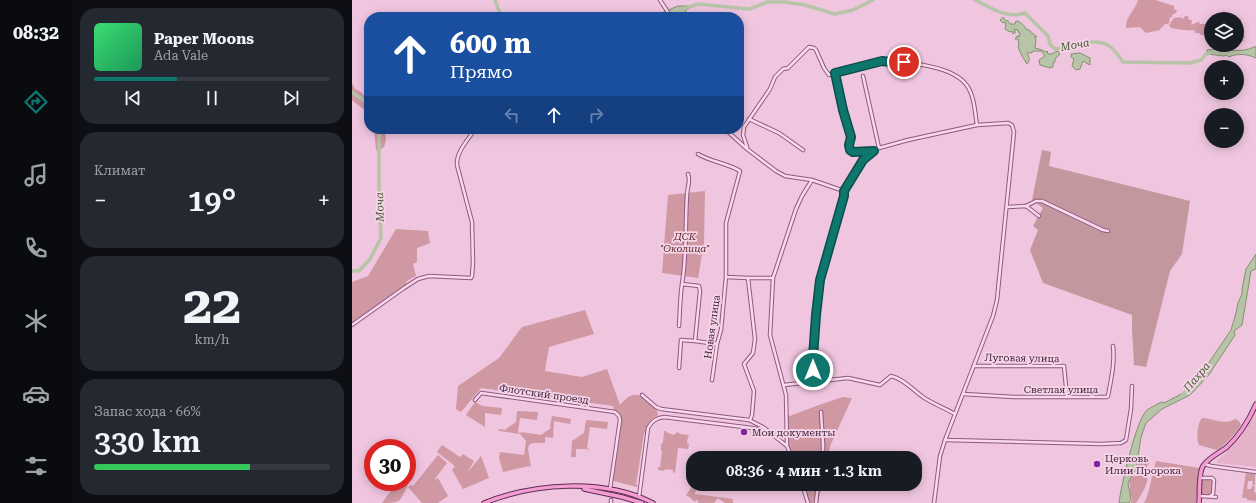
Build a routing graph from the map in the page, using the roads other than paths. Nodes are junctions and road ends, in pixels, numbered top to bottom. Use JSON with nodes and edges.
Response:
{"nodes":[{"id":1,"x":660,"y":0,"type":"edge"},
{"id":2,"x":668,"y":12,"type":"edge"},
{"id":3,"x":835,"y":73,"type":"junction"},
{"id":4,"x":863,"y":76,"type":"dead end"},
{"id":5,"x":749,"y":119,"type":"junction"},
{"id":6,"x":977,"y":125,"type":"junction"},
{"id":7,"x":744,"y":127,"type":"edge"},
{"id":8,"x":472,"y":134,"type":"edge"},
{"id":9,"x":730,"y":134,"type":"edge"},
{"id":10,"x":744,"y":134,"type":"edge"},
{"id":11,"x":879,"y":148,"type":"junction"},
{"id":12,"x":747,"y":149,"type":"junction"},
{"id":13,"x":803,"y":150,"type":"dead end"},
{"id":14,"x":874,"y":151,"type":"junction"},
{"id":15,"x":698,"y":154,"type":"dead end"},
{"id":16,"x":688,"y":174,"type":"dead end"},
{"id":17,"x":812,"y":180,"type":"junction"},
{"id":18,"x":844,"y":191,"type":"junction"},
{"id":19,"x":1026,"y":206,"type":"junction"},
{"id":20,"x":1007,"y":207,"type":"junction"},
{"id":21,"x":1039,"y":216,"type":"dead end"},
{"id":22,"x":1108,"y":231,"type":"dead end"},
{"id":23,"x":726,"y":277,"type":"junction"},
{"id":24,"x":748,"y":278,"type":"junction"},
{"id":25,"x":773,"y":278,"type":"junction"},
{"id":26,"x":682,"y":284,"type":"junction"},
{"id":27,"x":352,"y":325,"type":"edge"},
{"id":28,"x":679,"y":326,"type":"dead end"},
{"id":29,"x":695,"y":342,"type":"junction"},
{"id":30,"x":717,"y":344,"type":"junction"},
{"id":31,"x":1113,"y":346,"type":"dead end"},
{"id":32,"x":974,"y":366,"type":"junction"},
{"id":33,"x":679,"y":368,"type":"dead end"},
{"id":34,"x":712,"y":380,"type":"dead end"},
{"id":35,"x":814,"y":381,"type":"junction"},
{"id":36,"x":784,"y":385,"type":"junction"},
{"id":37,"x":1132,"y":386,"type":"dead end"},
{"id":38,"x":963,"y":394,"type":"junction"},
{"id":39,"x":642,"y":395,"type":"dead end"},
{"id":40,"x":1067,"y":397,"type":"junction"},
{"id":41,"x":475,"y":400,"type":"dead end"},
{"id":42,"x":1256,"y":404,"type":"edge"},
{"id":43,"x":821,"y":412,"type":"dead end"},
{"id":44,"x":955,"y":414,"type":"junction"},
{"id":45,"x":750,"y":420,"type":"junction"},
{"id":46,"x":770,"y":432,"type":"junction"},
{"id":47,"x":945,"y":440,"type":"junction"},
{"id":48,"x":787,"y":446,"type":"junction"},
{"id":49,"x":789,"y":451,"type":"edge"},
{"id":50,"x":823,"y":451,"type":"edge"},
{"id":51,"x":1205,"y":464,"type":"junction"},
{"id":52,"x":1256,"y":472,"type":"edge"},
{"id":53,"x":1200,"y":478,"type":"junction"},
{"id":54,"x":577,"y":487,"type":"junction"},
{"id":55,"x":602,"y":487,"type":"junction"},
{"id":56,"x":610,"y":489,"type":"junction"},
{"id":57,"x":804,"y":491,"type":"edge"},
{"id":58,"x":817,"y":491,"type":"edge"},
{"id":59,"x":599,"y":492,"type":"junction"},
{"id":60,"x":1200,"y":496,"type":"junction"},
{"id":61,"x":1210,"y":496,"type":"junction"},
{"id":62,"x":1216,"y":496,"type":"dead end"},
{"id":63,"x":639,"y":497,"type":"junction"},
{"id":64,"x":650,"y":502,"type":"edge"},
{"id":65,"x":484,"y":503,"type":"edge"},
{"id":66,"x":639,"y":503,"type":"edge"},
{"id":67,"x":808,"y":503,"type":"edge"},
{"id":68,"x":816,"y":503,"type":"edge"},
{"id":69,"x":934,"y":503,"type":"edge"},
{"id":70,"x":1199,"y":503,"type":"edge"}],
"edges":[{"from":1,"to":2,"type":"street"},
{"from":3,"to":5,"type":"street"},
{"from":3,"to":6,"type":"street"},
{"from":3,"to":14,"type":"street"},
{"from":4,"to":11,"type":"street"},
{"from":5,"to":7,"type":"street"},
{"from":5,"to":13,"type":"street"},
{"from":6,"to":11,"type":"street"},
{"from":6,"to":20,"type":"street"},
{"from":8,"to":27,"type":"street"},
{"from":9,"to":12,"type":"street"},
{"from":10,"to":12,"type":"street"},
{"from":11,"to":14,"type":"street"},
{"from":12,"to":17,"type":"street"},
{"from":14,"to":18,"type":"street"},
{"from":15,"to":23,"type":"street","name":"Новая улица"},
{"from":16,"to":26,"type":"street"},
{"from":17,"to":18,"type":"street"},
{"from":17,"to":25,"type":"street"},
{"from":18,"to":35,"type":"street"},
{"from":19,"to":20,"type":"street"},
{"from":19,"to":21,"type":"street"},
{"from":19,"to":22,"type":"street"},
{"from":20,"to":32,"type":"street"},
{"from":23,"to":24,"type":"street"},
{"from":23,"to":30,"type":"street","name":"Новая улица"},
{"from":24,"to":25,"type":"street"},
{"from":24,"to":45,"type":"street"},
{"from":25,"to":36,"type":"street"},
{"from":26,"to":28,"type":"street"},
{"from":26,"to":29,"type":"street"},
{"from":29,"to":30,"type":"street"},
{"from":29,"to":33,"type":"street"},
{"from":30,"to":34,"type":"street","name":"Новая улица"},
{"from":31,"to":40,"type":"street","name":"Светлая улица"},
{"from":32,"to":38,"type":"street"},
{"from":32,"to":40,"type":"street","name":"Луговая улица"},
{"from":35,"to":36,"type":"street"},
{"from":35,"to":44,"type":"street"},
{"from":36,"to":48,"type":"street"},
{"from":37,"to":47,"type":"street"},
{"from":38,"to":40,"type":"street","name":"Светлая улица"},
{"from":38,"to":44,"type":"street"},
{"from":39,"to":45,"type":"street"},
{"from":41,"to":56,"type":"street","name":"Флотский проезд"},
{"from":42,"to":51,"type":"main road"},
{"from":43,"to":50,"type":"street"},
{"from":44,"to":47,"type":"street"},
{"from":45,"to":46,"type":"street"},
{"from":46,"to":48,"type":"street"},
{"from":46,"to":63,"type":"street"},
{"from":47,"to":69,"type":"street"},
{"from":48,"to":49,"type":"street"},
{"from":51,"to":52,"type":"street"},
{"from":51,"to":53,"type":"main road"},
{"from":53,"to":60,"type":"main road"},
{"from":53,"to":61,"type":"street"},
{"from":54,"to":55,"type":"main road"},
{"from":54,"to":59,"type":"main road"},
{"from":54,"to":65,"type":"main road"},
{"from":55,"to":56,"type":"main road"},
{"from":55,"to":59,"type":"main road"},
{"from":56,"to":63,"type":"main road"},
{"from":57,"to":67,"type":"street"},
{"from":58,"to":68,"type":"street"},
{"from":59,"to":66,"type":"main road"},
{"from":60,"to":61,"type":"street"},
{"from":60,"to":70,"type":"main road"},
{"from":61,"to":62,"type":"street"},
{"from":63,"to":64,"type":"main road"}]}
